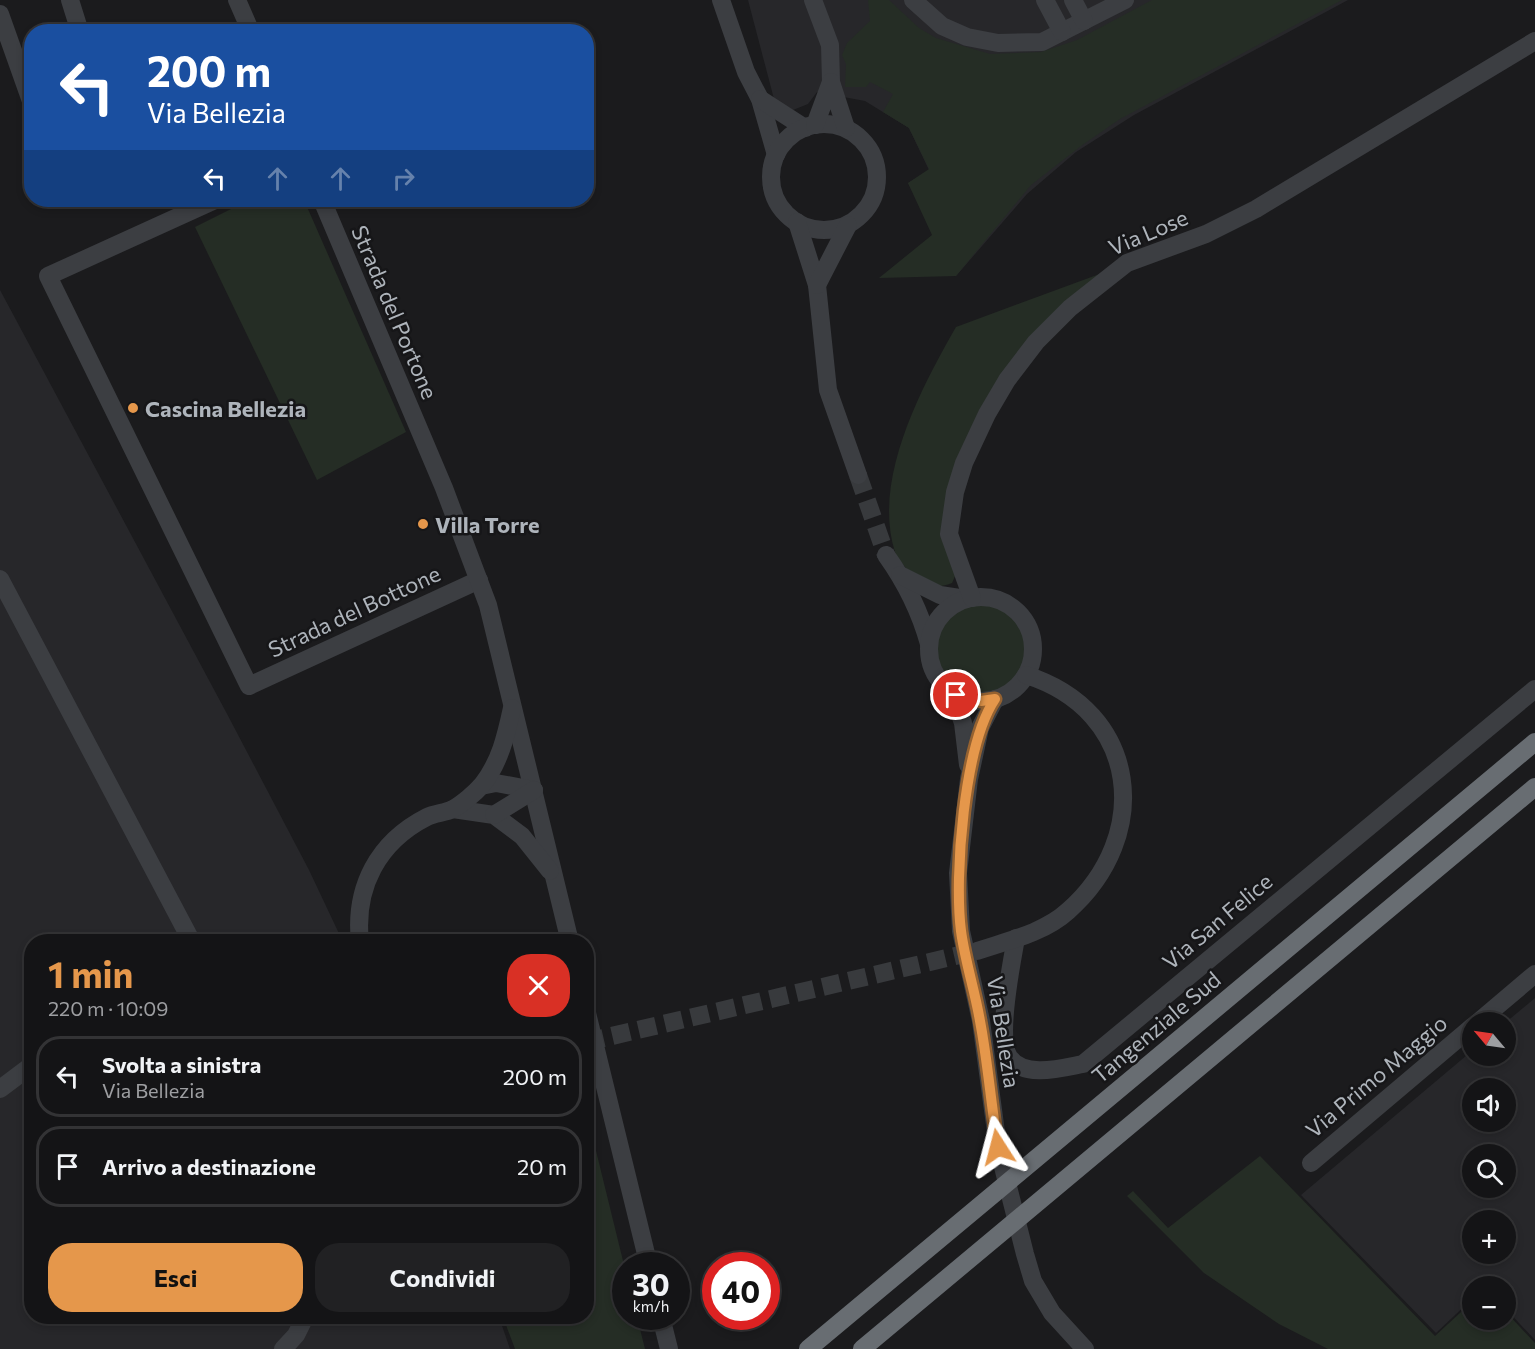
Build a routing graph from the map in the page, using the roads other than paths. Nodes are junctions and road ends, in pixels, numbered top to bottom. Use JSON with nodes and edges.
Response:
{"nodes":[{"id":1,"x":70,"y":0,"type":"edge"},
{"id":2,"x":237,"y":0,"type":"edge"},
{"id":3,"x":721,"y":0,"type":"edge"},
{"id":4,"x":813,"y":0,"type":"edge"},
{"id":5,"x":913,"y":0,"type":"edge"},
{"id":6,"x":1045,"y":0,"type":"edge"},
{"id":7,"x":1073,"y":0,"type":"edge"},
{"id":8,"x":1125,"y":0,"type":"edge"},
{"id":9,"x":0,"y":14,"type":"edge"},
{"id":10,"x":1084,"y":21,"type":"junction"},
{"id":11,"x":78,"y":24,"type":"edge"},
{"id":12,"x":248,"y":24,"type":"edge"},
{"id":13,"x":1062,"y":32,"type":"junction"},
{"id":14,"x":1535,"y":40,"type":"edge"},
{"id":15,"x":24,"y":82,"type":"edge"},
{"id":16,"x":831,"y":82,"type":"junction"},
{"id":17,"x":760,"y":99,"type":"junction"},
{"id":18,"x":810,"y":126,"type":"junction"},
{"id":19,"x":846,"y":128,"type":"junction"},
{"id":20,"x":776,"y":155,"type":"junction"},
{"id":21,"x":200,"y":207,"type":"edge"},
{"id":22,"x":325,"y":207,"type":"edge"},
{"id":23,"x":797,"y":222,"type":"junction"},
{"id":24,"x":849,"y":225,"type":"junction"},
{"id":25,"x":817,"y":285,"type":"junction"},
{"id":26,"x":858,"y":475,"type":"tunnel mouth"},
{"id":27,"x":886,"y":555,"type":"tunnel mouth"},
{"id":28,"x":900,"y":575,"type":"junction"},
{"id":29,"x":0,"y":579,"type":"edge"},
{"id":30,"x":478,"y":580,"type":"junction"},
{"id":31,"x":969,"y":599,"type":"junction"},
{"id":32,"x":929,"y":646,"type":"junction"},
{"id":33,"x":1026,"y":675,"type":"junction"},
{"id":34,"x":1535,"y":689,"type":"edge"},
{"id":35,"x":952,"y":691,"type":"junction"},
{"id":36,"x":995,"y":699,"type":"junction"},
{"id":37,"x":513,"y":704,"type":"junction"},
{"id":38,"x":1535,"y":742,"type":"edge"},
{"id":39,"x":969,"y":779,"type":"junction"},
{"id":40,"x":481,"y":786,"type":"junction"},
{"id":41,"x":1535,"y":787,"type":"edge"},
{"id":42,"x":534,"y":790,"type":"junction"},
{"id":43,"x":453,"y":809,"type":"junction"},
{"id":44,"x":494,"y":815,"type":"junction"},
{"id":45,"x":555,"y":877,"type":"junction"},
{"id":46,"x":188,"y":934,"type":"edge"},
{"id":47,"x":359,"y":934,"type":"edge"},
{"id":48,"x":568,"y":934,"type":"edge"},
{"id":49,"x":1016,"y":938,"type":"junction"},
{"id":50,"x":977,"y":951,"type":"tunnel mouth"},
{"id":51,"x":1535,"y":974,"type":"edge"},
{"id":52,"x":1490,"y":1012,"type":"edge"},
{"id":53,"x":1462,"y":1035,"type":"edge"},
{"id":54,"x":594,"y":1042,"type":"edge"},
{"id":55,"x":24,"y":1071,"type":"edge"},
{"id":56,"x":0,"y":1089,"type":"edge"},
{"id":57,"x":1311,"y":1163,"type":"dead end"},
{"id":58,"x":646,"y":1252,"type":"edge"},
{"id":59,"x":302,"y":1324,"type":"edge"},
{"id":60,"x":664,"y":1330,"type":"edge"},
{"id":61,"x":283,"y":1349,"type":"edge"},
{"id":62,"x":669,"y":1349,"type":"edge"},
{"id":63,"x":808,"y":1349,"type":"edge"},
{"id":64,"x":862,"y":1349,"type":"edge"},
{"id":65,"x":1085,"y":1349,"type":"edge"}],
"edges":[{"from":1,"to":11,"type":"street"},
{"from":2,"to":12,"type":"street"},
{"from":3,"to":17,"type":"street"},
{"from":4,"to":16,"type":"street"},
{"from":5,"to":13,"type":"street"},
{"from":6,"to":13,"type":"street"},
{"from":7,"to":10,"type":"street"},
{"from":8,"to":10,"type":"street"},
{"from":9,"to":15,"type":"street"},
{"from":10,"to":13,"type":"street"},
{"from":14,"to":31,"type":"street","name":"Via Lose"},
{"from":16,"to":18,"type":"street"},
{"from":16,"to":19,"type":"street"},
{"from":17,"to":18,"type":"street"},
{"from":17,"to":20,"type":"street"},
{"from":18,"to":19,"type":"street"},
{"from":18,"to":20,"type":"street"},
{"from":19,"to":24,"type":"street"},
{"from":20,"to":23,"type":"street"},
{"from":21,"to":30,"type":"street","name":"Strada del Bottone"},
{"from":22,"to":30,"type":"street","name":"Strada del Portone"},
{"from":23,"to":24,"type":"street"},
{"from":23,"to":25,"type":"street"},
{"from":24,"to":25,"type":"street"},
{"from":25,"to":26,"type":"street"},
{"from":27,"to":28,"type":"street","name":"Via Bellezia"},
{"from":28,"to":31,"type":"street","name":"Via Bellezia"},
{"from":28,"to":32,"type":"street","name":"Via Bellezia"},
{"from":29,"to":46,"type":"street"},
{"from":30,"to":37,"type":"street","name":"Strada del Portone"},
{"from":31,"to":32,"type":"street"},
{"from":31,"to":33,"type":"street","name":"Via Bellezia"},
{"from":32,"to":35,"type":"street","name":"Via Bellezia"},
{"from":33,"to":36,"type":"street","name":"Via Bellezia"},
{"from":33,"to":49,"type":"street"},
{"from":34,"to":49,"type":"street","name":"Via San Felice"},
{"from":35,"to":36,"type":"street"},
{"from":35,"to":39,"type":"street","name":"Via Bellezia"},
{"from":36,"to":39,"type":"street","name":"Via Bellezia"},
{"from":37,"to":40,"type":"street"},
{"from":37,"to":42,"type":"street","name":"Strada del Portone"},
{"from":38,"to":63,"type":"highway","name":"Tangenziale Sud"},
{"from":39,"to":65,"type":"street","name":"Via Bellezia"},
{"from":40,"to":42,"type":"street"},
{"from":40,"to":43,"type":"street"},
{"from":41,"to":64,"type":"highway"},
{"from":42,"to":44,"type":"street"},
{"from":42,"to":45,"type":"street","name":"Strada del Portone"},
{"from":43,"to":44,"type":"street"},
{"from":43,"to":47,"type":"street"},
{"from":44,"to":45,"type":"street"},
{"from":45,"to":48,"type":"street","name":"Strada del Portone"},
{"from":49,"to":50,"type":"street"},
{"from":51,"to":52,"type":"street","name":"Via Primo Maggio"},
{"from":53,"to":57,"type":"street","name":"Via Primo Maggio"},
{"from":54,"to":58,"type":"street"},
{"from":55,"to":56,"type":"street"},
{"from":59,"to":61,"type":"street"},
{"from":60,"to":62,"type":"street"}]}
